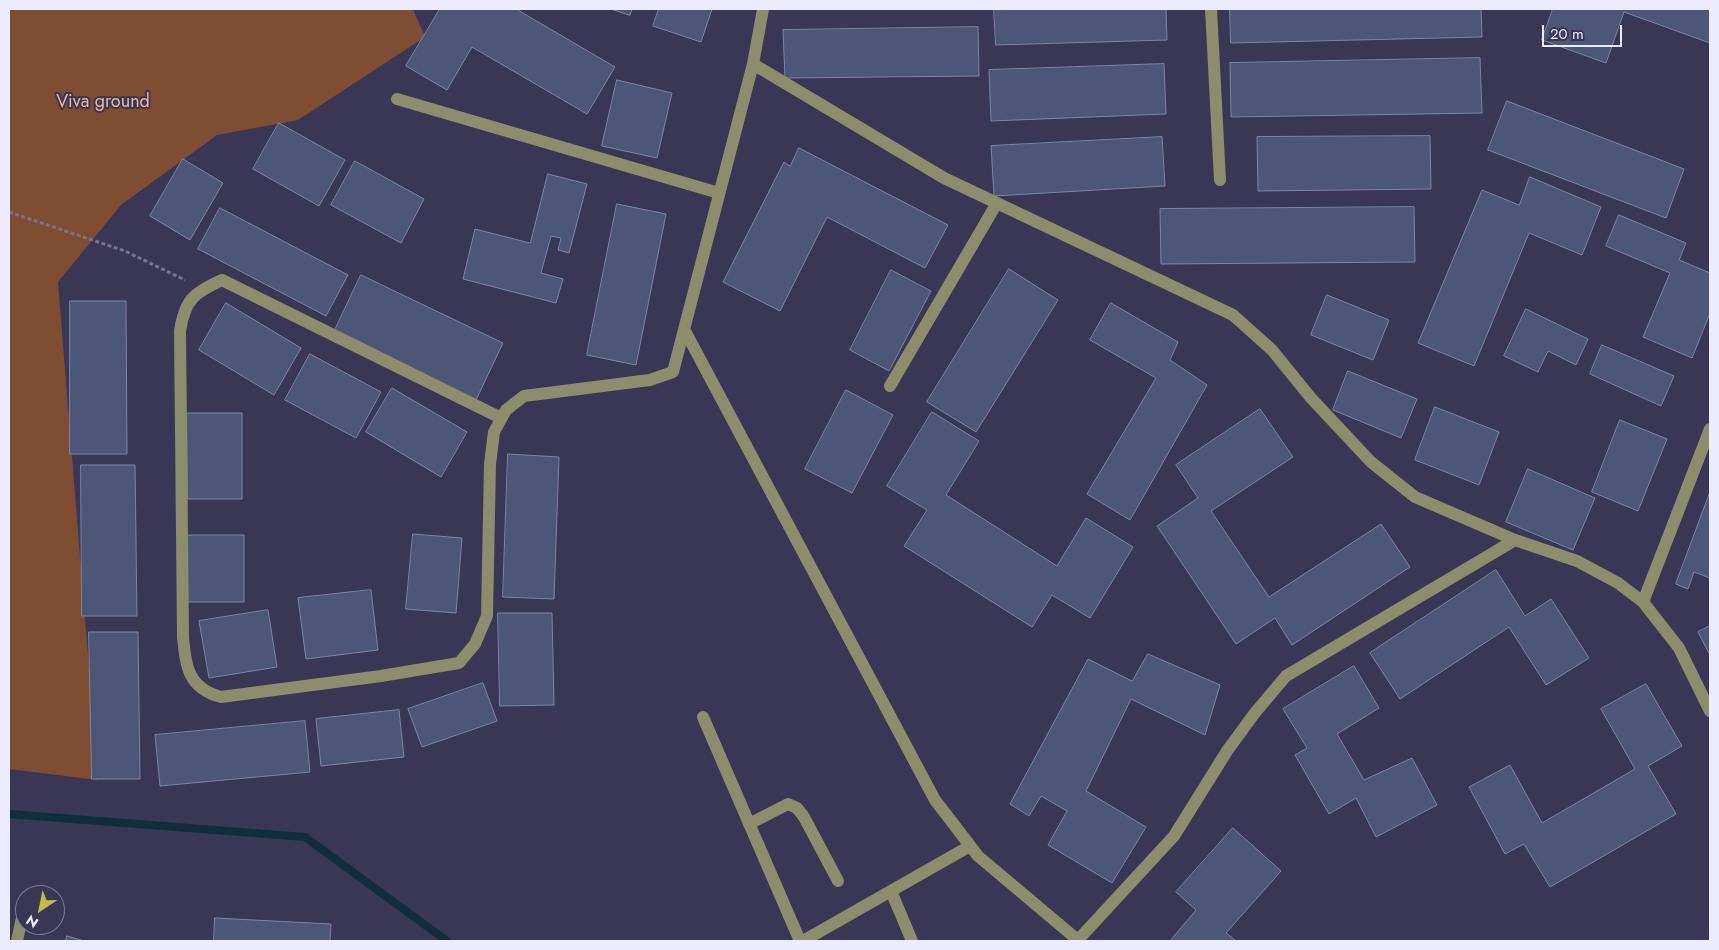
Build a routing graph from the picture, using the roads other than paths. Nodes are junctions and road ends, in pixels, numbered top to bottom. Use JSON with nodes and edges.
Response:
{"nodes":[{"id":1,"x":763,"y":9,"type":"edge"},
{"id":2,"x":1211,"y":9,"type":"edge"},
{"id":3,"x":753,"y":64,"type":"junction"},
{"id":4,"x":397,"y":99,"type":"dead end"},
{"id":5,"x":1220,"y":180,"type":"dead end"},
{"id":6,"x":719,"y":193,"type":"junction"},
{"id":7,"x":997,"y":203,"type":"junction"},
{"id":8,"x":684,"y":329,"type":"junction"},
{"id":9,"x":890,"y":386,"type":"dead end"},
{"id":10,"x":501,"y":418,"type":"junction"},
{"id":11,"x":1710,"y":429,"type":"edge"},
{"id":12,"x":1515,"y":540,"type":"junction"},
{"id":13,"x":1644,"y":602,"type":"junction"},
{"id":14,"x":1710,"y":711,"type":"edge"},
{"id":15,"x":703,"y":717,"type":"dead end"},
{"id":16,"x":749,"y":824,"type":"junction"},
{"id":17,"x":970,"y":846,"type":"junction"},
{"id":18,"x":838,"y":881,"type":"dead end"},
{"id":19,"x":891,"y":891,"type":"junction"},
{"id":20,"x":801,"y":941,"type":"edge"},
{"id":21,"x":912,"y":941,"type":"edge"},
{"id":22,"x":1079,"y":941,"type":"edge"}],
"edges":[{"from":1,"to":3,"type":"street"},
{"from":2,"to":5,"type":"street"},
{"from":3,"to":6,"type":"street"},
{"from":3,"to":7,"type":"street"},
{"from":4,"to":6,"type":"street"},
{"from":6,"to":8,"type":"street"},
{"from":7,"to":9,"type":"street"},
{"from":7,"to":12,"type":"street"},
{"from":8,"to":10,"type":"street"},
{"from":8,"to":17,"type":"street"},
{"from":10,"to":10,"type":"street"},
{"from":11,"to":13,"type":"street"},
{"from":12,"to":13,"type":"street"},
{"from":12,"to":22,"type":"street"},
{"from":13,"to":14,"type":"street"},
{"from":15,"to":16,"type":"street"},
{"from":16,"to":18,"type":"street"},
{"from":16,"to":20,"type":"street"},
{"from":17,"to":19,"type":"street"},
{"from":17,"to":22,"type":"street"},
{"from":19,"to":20,"type":"street"},
{"from":19,"to":21,"type":"street"}]}
